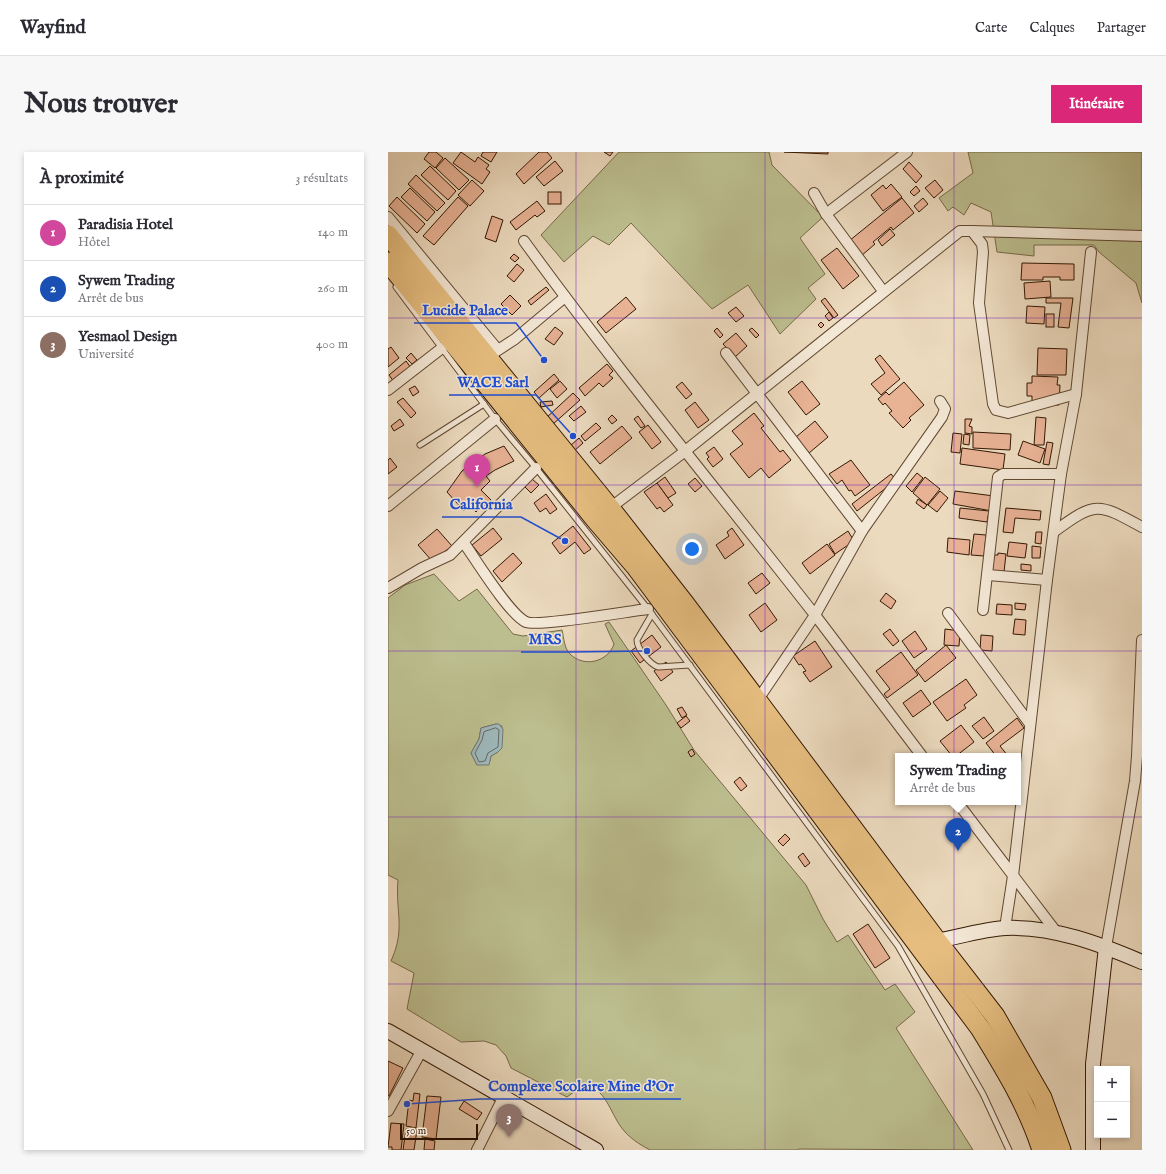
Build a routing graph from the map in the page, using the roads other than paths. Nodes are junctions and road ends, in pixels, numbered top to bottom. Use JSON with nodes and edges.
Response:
{"nodes":[{"id":1,"x":904,"y":153,"type":"edge"},
{"id":2,"x":814,"y":193,"type":"dead end"},
{"id":3,"x":826,"y":214,"type":"junction"},
{"id":4,"x":388,"y":217,"type":"edge"},
{"id":5,"x":972,"y":231,"type":"junction"},
{"id":6,"x":388,"y":235,"type":"edge"},
{"id":7,"x":1142,"y":236,"type":"edge"},
{"id":8,"x":524,"y":241,"type":"dead end"},
{"id":9,"x":1091,"y":252,"type":"dead end"},
{"id":10,"x":396,"y":265,"type":"edge"},
{"id":11,"x":884,"y":291,"type":"junction"},
{"id":12,"x":565,"y":297,"type":"junction"},
{"id":13,"x":442,"y":348,"type":"junction"},
{"id":14,"x":492,"y":353,"type":"junction"},
{"id":15,"x":726,"y":353,"type":"dead end"},
{"id":16,"x":388,"y":390,"type":"edge"},
{"id":17,"x":755,"y":393,"type":"junction"},
{"id":18,"x":1076,"y":394,"type":"junction"},
{"id":19,"x":940,"y":401,"type":"dead end"},
{"id":20,"x":484,"y":404,"type":"junction"},
{"id":21,"x":495,"y":419,"type":"junction"},
{"id":22,"x":420,"y":445,"type":"dead end"},
{"id":23,"x":684,"y":452,"type":"junction"},
{"id":24,"x":536,"y":468,"type":"junction"},
{"id":25,"x":1061,"y":474,"type":"junction"},
{"id":26,"x":388,"y":506,"type":"edge"},
{"id":27,"x":610,"y":508,"type":"junction"},
{"id":28,"x":1142,"y":527,"type":"edge"},
{"id":29,"x":862,"y":531,"type":"junction"},
{"id":30,"x":1055,"y":531,"type":"junction"},
{"id":31,"x":464,"y":543,"type":"junction"},
{"id":32,"x":988,"y":575,"type":"junction"},
{"id":33,"x":1047,"y":580,"type":"junction"},
{"id":34,"x":388,"y":588,"type":"edge"},
{"id":35,"x":983,"y":610,"type":"dead end"},
{"id":36,"x":650,"y":611,"type":"junction"},
{"id":37,"x":948,"y":613,"type":"dead end"},
{"id":38,"x":815,"y":615,"type":"junction"},
{"id":39,"x":1142,"y":640,"type":"edge"},
{"id":40,"x":690,"y":665,"type":"junction"},
{"id":41,"x":1141,"y":676,"type":"edge"},
{"id":42,"x":758,"y":701,"type":"junction"},
{"id":43,"x":1030,"y":724,"type":"junction"},
{"id":44,"x":920,"y":753,"type":"edge"},
{"id":45,"x":1021,"y":804,"type":"edge"},
{"id":46,"x":959,"y":805,"type":"edge"},
{"id":47,"x":1021,"y":805,"type":"edge"},
{"id":48,"x":1013,"y":876,"type":"junction"},
{"id":49,"x":1005,"y":928,"type":"junction"},
{"id":50,"x":1057,"y":933,"type":"junction"},
{"id":51,"x":937,"y":941,"type":"junction"},
{"id":52,"x":1106,"y":947,"type":"junction"},
{"id":53,"x":1142,"y":962,"type":"edge"},
{"id":54,"x":388,"y":1031,"type":"edge"},
{"id":55,"x":422,"y":1050,"type":"junction"},
{"id":56,"x":504,"y":1096,"type":"junction"},
{"id":57,"x":388,"y":1111,"type":"edge"},
{"id":58,"x":582,"y":1146,"type":"edge"},
{"id":59,"x":477,"y":1150,"type":"edge"},
{"id":60,"x":596,"y":1150,"type":"edge"},
{"id":61,"x":1009,"y":1150,"type":"edge"},
{"id":62,"x":1042,"y":1150,"type":"edge"},
{"id":63,"x":1060,"y":1150,"type":"edge"},
{"id":64,"x":1093,"y":1150,"type":"edge"}],
"edges":[{"from":1,"to":3,"type":"street"},
{"from":2,"to":3,"type":"street"},
{"from":3,"to":11,"type":"street"},
{"from":4,"to":10,"type":"street"},
{"from":5,"to":7,"type":"street"},
{"from":5,"to":11,"type":"street"},
{"from":5,"to":18,"type":"street"},
{"from":6,"to":10,"type":"highway"},
{"from":8,"to":12,"type":"street"},
{"from":9,"to":18,"type":"street"},
{"from":10,"to":13,"type":"lane"},
{"from":10,"to":14,"type":"highway"},
{"from":10,"to":62,"type":"highway"},
{"from":11,"to":17,"type":"street"},
{"from":12,"to":14,"type":"street"},
{"from":12,"to":23,"type":"street"},
{"from":13,"to":16,"type":"street"},
{"from":13,"to":20,"type":"lane"},
{"from":14,"to":27,"type":"highway"},
{"from":15,"to":17,"type":"street"},
{"from":17,"to":23,"type":"street"},
{"from":17,"to":29,"type":"street"},
{"from":18,"to":25,"type":"street"},
{"from":19,"to":29,"type":"street"},
{"from":20,"to":21,"type":"lane"},
{"from":20,"to":22,"type":"lane"},
{"from":21,"to":24,"type":"lane"},
{"from":21,"to":26,"type":"street"},
{"from":23,"to":27,"type":"street"},
{"from":23,"to":38,"type":"street"},
{"from":24,"to":31,"type":"street"},
{"from":24,"to":36,"type":"lane"},
{"from":25,"to":30,"type":"street"},
{"from":25,"to":32,"type":"street"},
{"from":27,"to":42,"type":"highway"},
{"from":28,"to":30,"type":"street"},
{"from":29,"to":38,"type":"street"},
{"from":30,"to":33,"type":"street"},
{"from":31,"to":34,"type":"street"},
{"from":31,"to":36,"type":"street"},
{"from":32,"to":33,"type":"street"},
{"from":32,"to":35,"type":"street"},
{"from":33,"to":43,"type":"street"},
{"from":36,"to":40,"type":"lane"},
{"from":36,"to":40,"type":"lane"},
{"from":37,"to":43,"type":"street"},
{"from":38,"to":42,"type":"street"},
{"from":38,"to":44,"type":"street"},
{"from":39,"to":41,"type":"street"},
{"from":40,"to":61,"type":"lane"},
{"from":41,"to":52,"type":"street"},
{"from":42,"to":51,"type":"highway"},
{"from":43,"to":45,"type":"street"},
{"from":46,"to":48,"type":"street"},
{"from":47,"to":48,"type":"street"},
{"from":48,"to":49,"type":"street"},
{"from":48,"to":50,"type":"street"},
{"from":49,"to":50,"type":"main road"},
{"from":49,"to":51,"type":"main road"},
{"from":50,"to":52,"type":"main road"},
{"from":51,"to":63,"type":"highway"},
{"from":52,"to":53,"type":"main road"},
{"from":52,"to":64,"type":"main road"},
{"from":54,"to":55,"type":"main road"},
{"from":55,"to":56,"type":"main road"},
{"from":55,"to":57,"type":"street"},
{"from":56,"to":58,"type":"main road"},
{"from":56,"to":59,"type":"street"},
{"from":58,"to":60,"type":"main road"}]}
